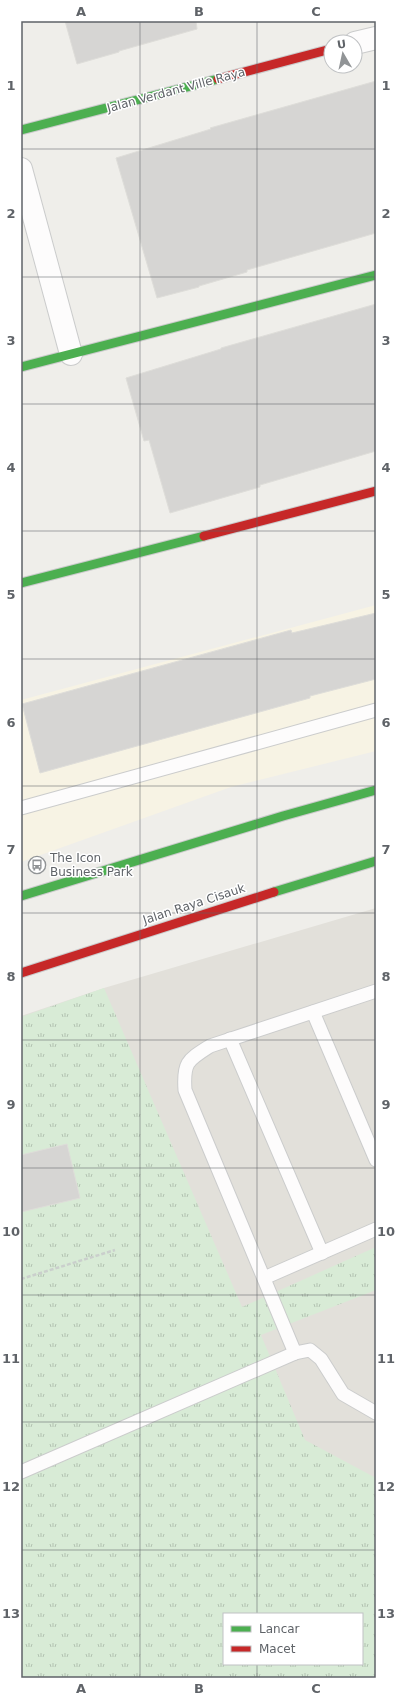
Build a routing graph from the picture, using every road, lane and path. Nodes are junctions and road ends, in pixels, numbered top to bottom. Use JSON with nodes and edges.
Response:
{"nodes":[{"id":1,"x":376,"y":38,"type":"edge"},
{"id":2,"x":363,"y":41,"type":"edge"},
{"id":3,"x":323,"y":51,"type":"edge"},
{"id":4,"x":21,"y":130,"type":"edge"},
{"id":5,"x":21,"y":169,"type":"edge"},
{"id":6,"x":376,"y":275,"type":"edge"},
{"id":7,"x":71,"y":354,"type":"junction"},
{"id":8,"x":21,"y":367,"type":"edge"},
{"id":9,"x":376,"y":491,"type":"edge"},
{"id":10,"x":21,"y":583,"type":"edge"},
{"id":11,"x":376,"y":710,"type":"edge"},
{"id":12,"x":376,"y":790,"type":"edge"},
{"id":13,"x":21,"y":808,"type":"edge"},
{"id":14,"x":376,"y":861,"type":"edge"},
{"id":15,"x":21,"y":896,"type":"edge"},
{"id":16,"x":21,"y":973,"type":"edge"},
{"id":17,"x":376,"y":992,"type":"edge"},
{"id":18,"x":313,"y":1012,"type":"junction"},
{"id":19,"x":230,"y":1039,"type":"junction"},
{"id":20,"x":376,"y":1160,"type":"edge"},
{"id":21,"x":376,"y":1229,"type":"edge"},
{"id":22,"x":115,"y":1250,"type":"dead end"},
{"id":23,"x":322,"y":1253,"type":"junction"},
{"id":24,"x":264,"y":1278,"type":"junction"},
{"id":25,"x":21,"y":1279,"type":"edge"},
{"id":26,"x":295,"y":1353,"type":"junction"},
{"id":27,"x":376,"y":1413,"type":"edge"},
{"id":28,"x":21,"y":1472,"type":"edge"}],
"edges":[{"from":1,"to":2,"type":"street"},
{"from":3,"to":4,"type":"street","name":"Jalan Verdant Ville Raya"},
{"from":5,"to":7,"type":"street"},
{"from":6,"to":7,"type":"street"},
{"from":7,"to":8,"type":"street"},
{"from":9,"to":10,"type":"street"},
{"from":11,"to":13,"type":"lane"},
{"from":12,"to":15,"type":"street"},
{"from":14,"to":16,"type":"street","name":"Jalan Raya Cisauk"},
{"from":17,"to":18,"type":"lane"},
{"from":18,"to":19,"type":"lane"},
{"from":18,"to":20,"type":"lane"},
{"from":19,"to":23,"type":"lane"},
{"from":19,"to":24,"type":"lane"},
{"from":21,"to":23,"type":"lane"},
{"from":22,"to":25,"type":"path"},
{"from":23,"to":24,"type":"lane"},
{"from":24,"to":26,"type":"lane"},
{"from":26,"to":27,"type":"lane"},
{"from":26,"to":28,"type":"lane"}]}
